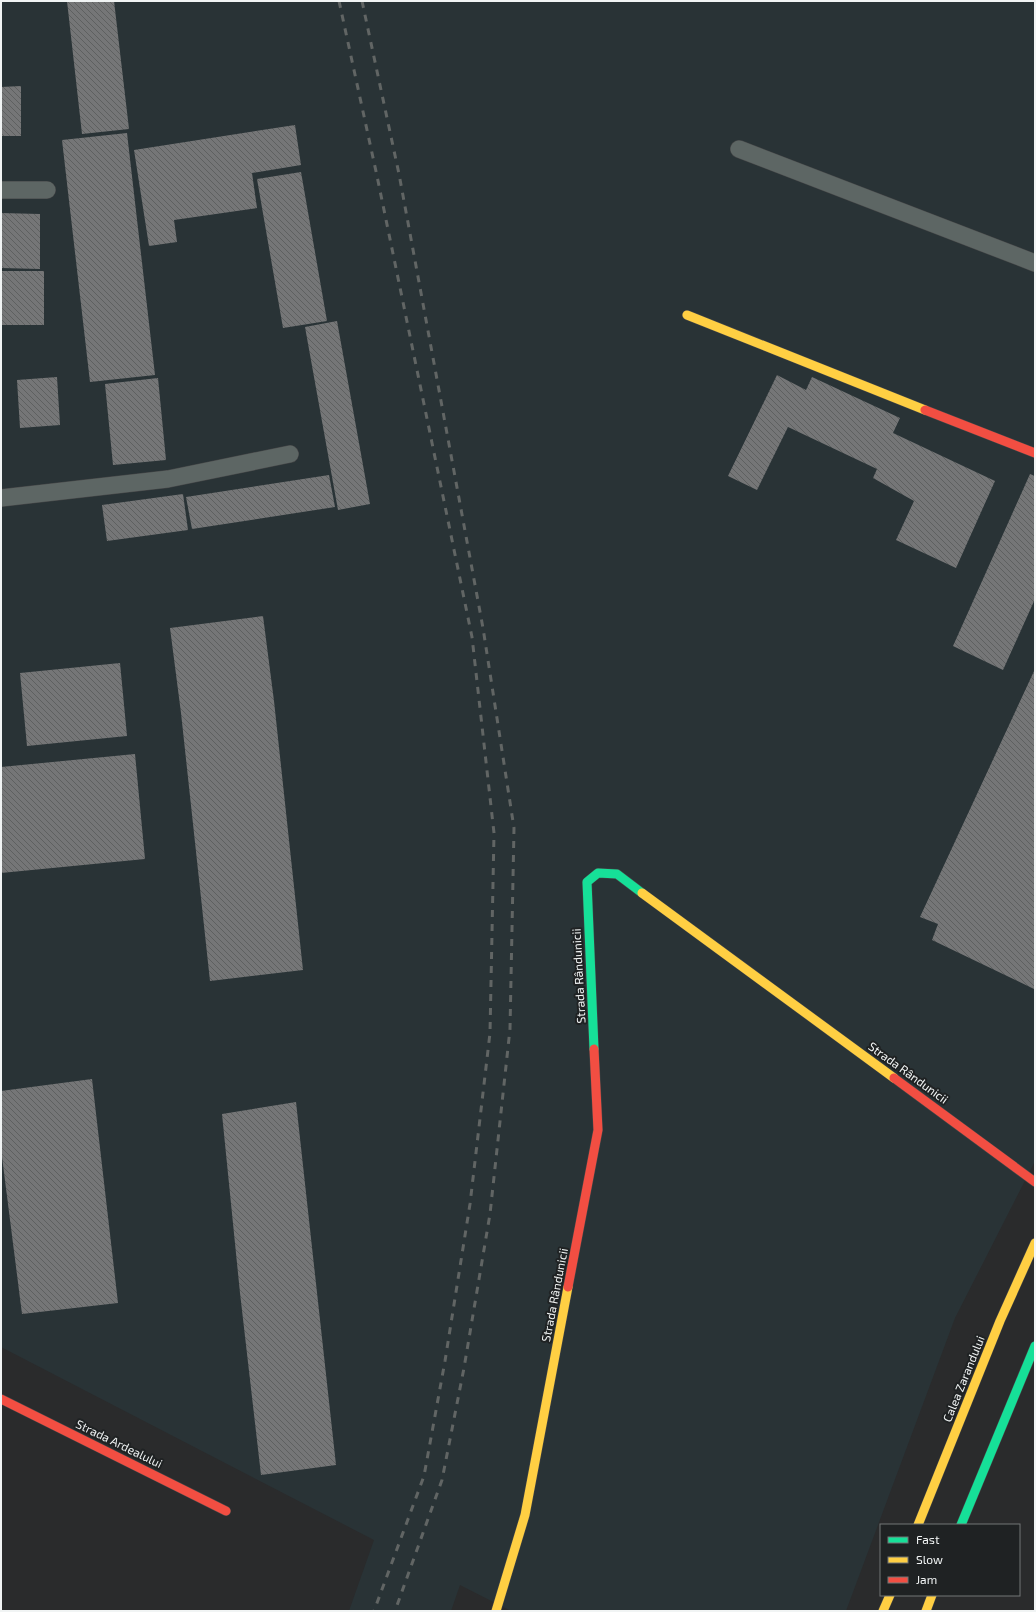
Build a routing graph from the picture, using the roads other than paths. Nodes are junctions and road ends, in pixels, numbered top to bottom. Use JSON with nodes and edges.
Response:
{"nodes":[{"id":1,"x":739,"y":148,"type":"dead end"},
{"id":2,"x":1,"y":190,"type":"edge"},
{"id":3,"x":46,"y":190,"type":"dead end"},
{"id":4,"x":1035,"y":262,"type":"edge"},
{"id":5,"x":687,"y":315,"type":"dead end"},
{"id":6,"x":1035,"y":453,"type":"edge"},
{"id":7,"x":290,"y":454,"type":"dead end"},
{"id":8,"x":1,"y":498,"type":"edge"},
{"id":9,"x":1035,"y":1182,"type":"edge"},
{"id":10,"x":1035,"y":1243,"type":"edge"},
{"id":11,"x":1035,"y":1346,"type":"edge"},
{"id":12,"x":1,"y":1399,"type":"edge"},
{"id":13,"x":226,"y":1511,"type":"dead end"},
{"id":14,"x":918,"y":1524,"type":"edge"},
{"id":15,"x":961,"y":1524,"type":"edge"},
{"id":16,"x":890,"y":1596,"type":"edge"},
{"id":17,"x":932,"y":1596,"type":"edge"},
{"id":18,"x":496,"y":1611,"type":"edge"},
{"id":19,"x":883,"y":1611,"type":"edge"},
{"id":20,"x":926,"y":1611,"type":"edge"}],
"edges":[{"from":1,"to":4,"type":"lane"},
{"from":2,"to":3,"type":"lane"},
{"from":5,"to":6,"type":"street"},
{"from":7,"to":8,"type":"lane"},
{"from":9,"to":18,"type":"street","name":"Strada Rândunicii"},
{"from":10,"to":14,"type":"street","name":"Calea Zarandului"},
{"from":11,"to":15,"type":"street"},
{"from":12,"to":13,"type":"street","name":"Strada Ardealului"},
{"from":16,"to":19,"type":"street"},
{"from":17,"to":20,"type":"street"}]}
